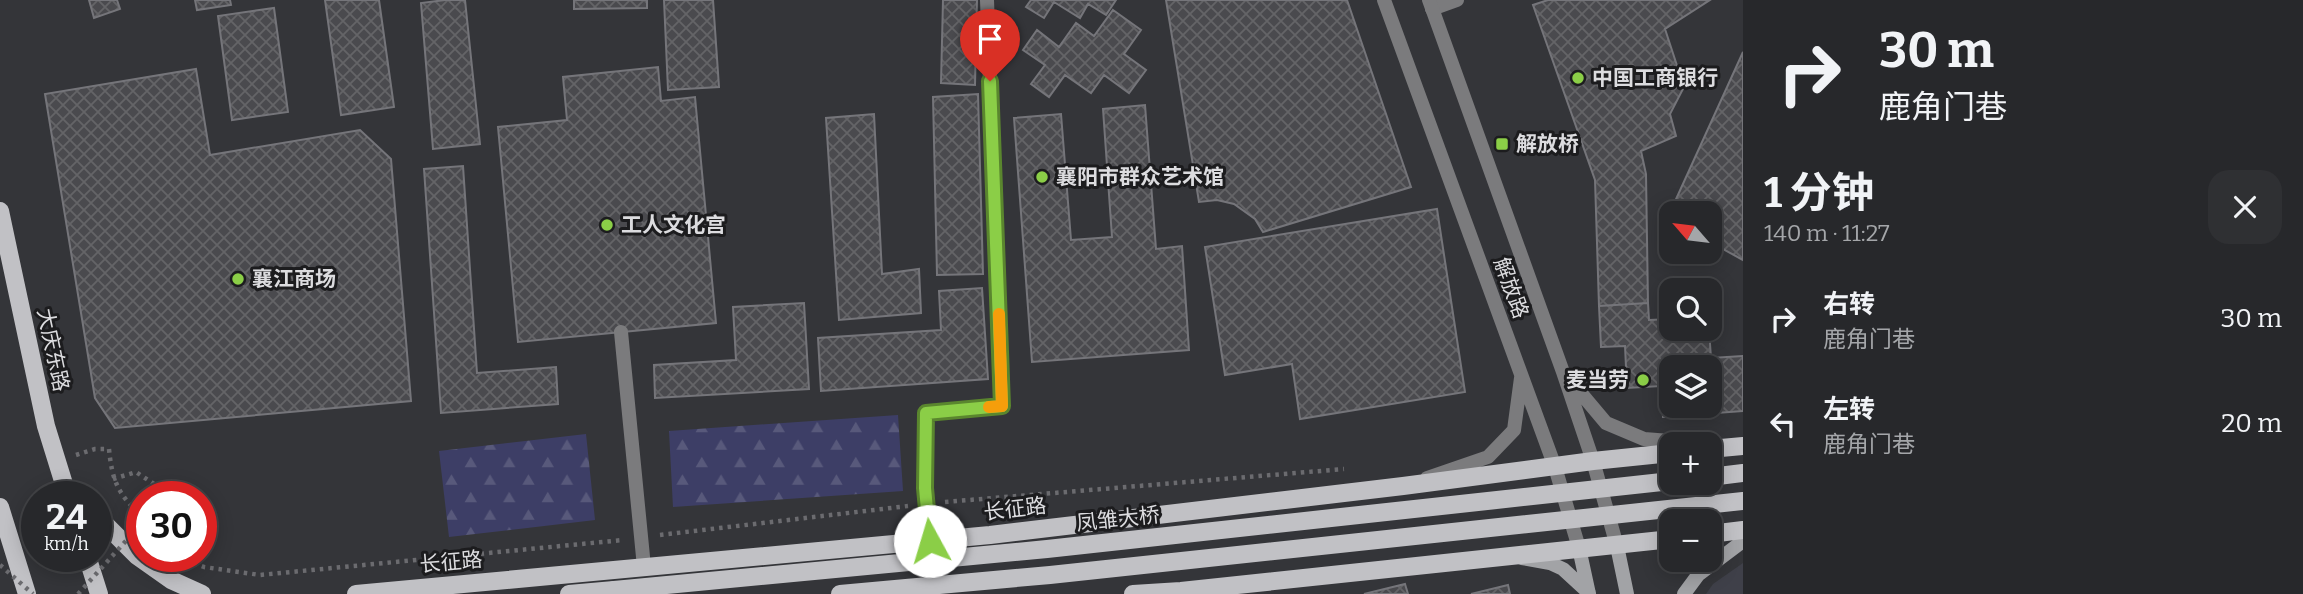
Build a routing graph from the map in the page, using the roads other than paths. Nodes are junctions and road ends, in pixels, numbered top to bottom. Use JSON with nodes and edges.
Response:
{"nodes":[{"id":1,"x":987,"y":0,"type":"edge"},
{"id":2,"x":1384,"y":0,"type":"edge"},
{"id":3,"x":1457,"y":0,"type":"edge"},
{"id":4,"x":1430,"y":5,"type":"edge"},
{"id":5,"x":0,"y":211,"type":"edge"},
{"id":6,"x":621,"y":332,"type":"dead end"},
{"id":7,"x":1563,"y":372,"type":"junction"},
{"id":8,"x":1521,"y":376,"type":"junction"},
{"id":9,"x":1659,"y":441,"type":"edge"},
{"id":10,"x":1659,"y":454,"type":"edge"},
{"id":11,"x":1593,"y":461,"type":"junction"},
{"id":12,"x":1555,"y":467,"type":"junction"},
{"id":13,"x":1743,"y":474,"type":"edge"},
{"id":14,"x":1722,"y":476,"type":"edge"},
{"id":15,"x":63,"y":481,"type":"edge"},
{"id":16,"x":1659,"y":482,"type":"edge"},
{"id":17,"x":1403,"y":486,"type":"junction"},
{"id":18,"x":1743,"y":501,"type":"edge"},
{"id":19,"x":0,"y":508,"type":"edge"},
{"id":20,"x":1743,"y":530,"type":"edge"},
{"id":21,"x":112,"y":531,"type":"edge"},
{"id":22,"x":1722,"y":533,"type":"edge"},
{"id":23,"x":930,"y":541,"type":"junction"},
{"id":24,"x":1659,"y":541,"type":"edge"},
{"id":25,"x":1743,"y":541,"type":"edge"},
{"id":26,"x":1617,"y":546,"type":"junction"},
{"id":27,"x":1580,"y":548,"type":"junction"},
{"id":28,"x":1507,"y":555,"type":"junction"},
{"id":29,"x":644,"y":568,"type":"junction"},
{"id":30,"x":92,"y":572,"type":"edge"},
{"id":31,"x":1589,"y":593,"type":"edge"},
{"id":32,"x":27,"y":594,"type":"edge"},
{"id":33,"x":99,"y":594,"type":"edge"},
{"id":34,"x":202,"y":594,"type":"edge"},
{"id":35,"x":356,"y":594,"type":"edge"},
{"id":36,"x":569,"y":594,"type":"edge"},
{"id":37,"x":840,"y":594,"type":"edge"},
{"id":38,"x":1133,"y":594,"type":"edge"},
{"id":39,"x":1627,"y":594,"type":"edge"},
{"id":40,"x":1684,"y":594,"type":"edge"}],
"edges":[{"from":1,"to":23,"type":"street"},
{"from":2,"to":8,"type":"street","name":"解放路"},
{"from":3,"to":4,"type":"street"},
{"from":4,"to":7,"type":"street","name":"解放路"},
{"from":5,"to":15,"type":"main road","name":"大庆东路"},
{"from":6,"to":29,"type":"street"},
{"from":7,"to":9,"type":"street"},
{"from":7,"to":11,"type":"street","name":"解放路"},
{"from":8,"to":12,"type":"street","name":"解放路"},
{"from":8,"to":17,"type":"street"},
{"from":10,"to":11,"type":"main road","name":"长征路"},
{"from":11,"to":12,"type":"main road","name":"长征路"},
{"from":11,"to":26,"type":"street","name":"解放路"},
{"from":12,"to":17,"type":"main road","name":"长征路"},
{"from":12,"to":27,"type":"street","name":"解放路"},
{"from":13,"to":14,"type":"main road"},
{"from":16,"to":36,"type":"main road","name":"凤雏大桥","bridge":true},
{"from":17,"to":23,"type":"main road","name":"长征路"},
{"from":18,"to":37,"type":"main road","bridge":true},
{"from":19,"to":32,"type":"main road"},
{"from":20,"to":22,"type":"main road"},
{"from":21,"to":34,"type":"main road"},
{"from":23,"to":29,"type":"main road","name":"长征路"},
{"from":24,"to":26,"type":"main road"},
{"from":25,"to":40,"type":"main road"},
{"from":26,"to":27,"type":"main road"},
{"from":26,"to":39,"type":"main road","name":"解放路"},
{"from":27,"to":28,"type":"main road"},
{"from":27,"to":31,"type":"main road","name":"解放路"},
{"from":28,"to":31,"type":"main road"},
{"from":28,"to":38,"type":"main road"},
{"from":29,"to":35,"type":"main road","name":"长征路"},
{"from":30,"to":33,"type":"main road"}]}
